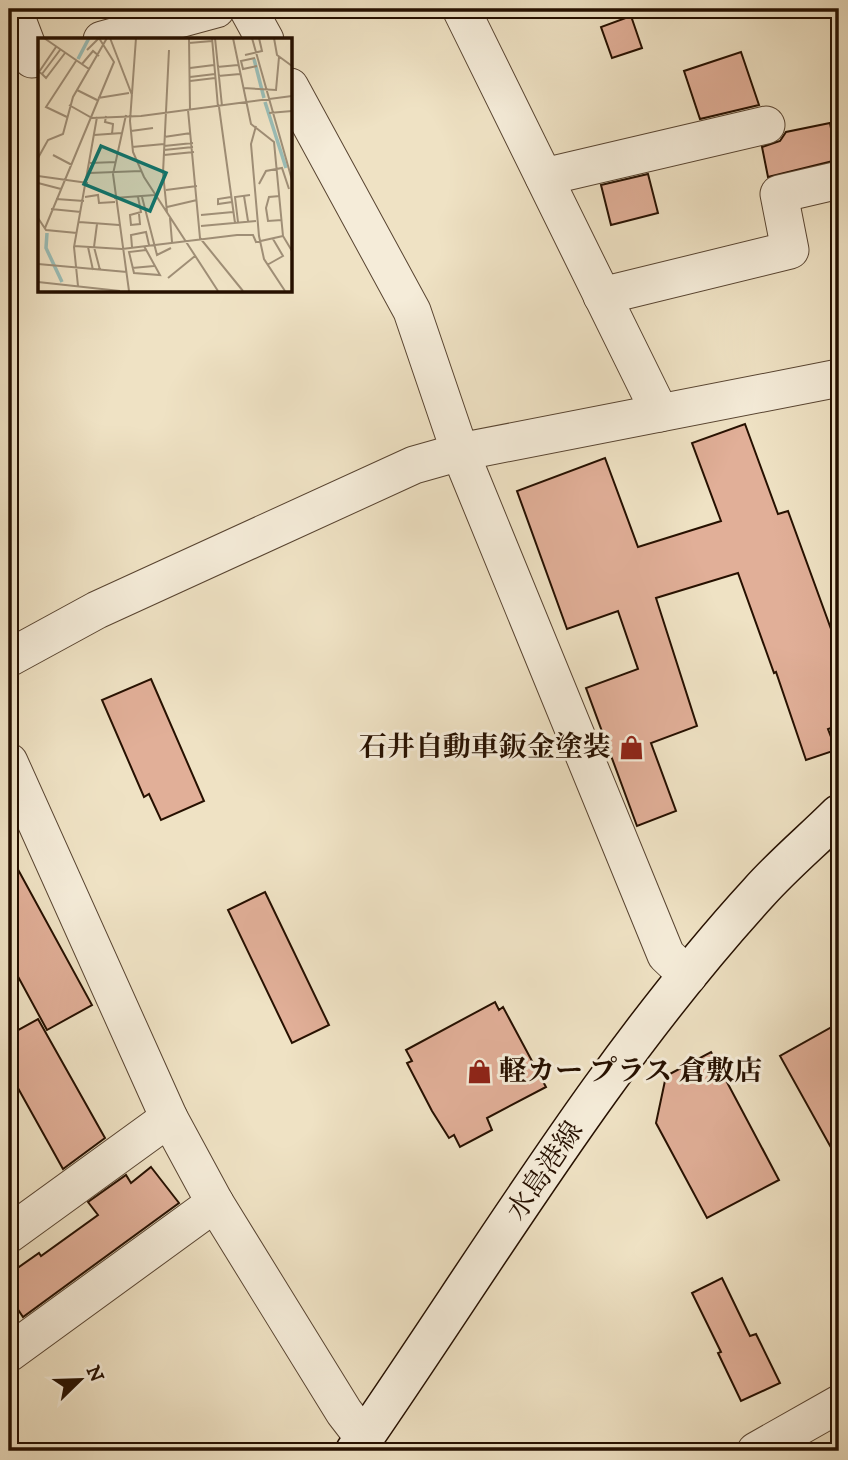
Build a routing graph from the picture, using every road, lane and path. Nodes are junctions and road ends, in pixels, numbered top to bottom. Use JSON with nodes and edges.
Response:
{"nodes":[{"id":1,"x":13,"y":9,"type":"edge"},
{"id":2,"x":216,"y":9,"type":"edge"},
{"id":3,"x":248,"y":9,"type":"edge"},
{"id":4,"x":461,"y":9,"type":"edge"},
{"id":5,"x":109,"y":38,"type":"edge"},
{"id":6,"x":264,"y":38,"type":"edge"},
{"id":7,"x":27,"y":61,"type":"edge"},
{"id":8,"x":292,"y":91,"type":"edge"},
{"id":9,"x":766,"y":125,"type":"dead end"},
{"id":10,"x":544,"y":177,"type":"junction"},
{"id":11,"x":839,"y":180,"type":"edge"},
{"id":12,"x":602,"y":296,"type":"junction"},
{"id":13,"x":839,"y":378,"type":"edge"},
{"id":14,"x":660,"y":413,"type":"junction"},
{"id":15,"x":460,"y":452,"type":"junction"},
{"id":16,"x":9,"y":658,"type":"edge"},
{"id":17,"x":9,"y":762,"type":"edge"},
{"id":18,"x":839,"y":814,"type":"edge"},
{"id":19,"x":21,"y":825,"type":"edge"},
{"id":20,"x":688,"y":976,"type":"junction"},
{"id":21,"x":169,"y":1118,"type":"junction"},
{"id":22,"x":215,"y":1203,"type":"junction"},
{"id":23,"x":9,"y":1234,"type":"edge"},
{"id":24,"x":9,"y":1353,"type":"edge"},
{"id":25,"x":839,"y":1405,"type":"edge"},
{"id":26,"x":360,"y":1445,"type":"edge"},
{"id":27,"x":756,"y":1451,"type":"edge"}],
"edges":[{"from":1,"to":7,"type":"street"},
{"from":2,"to":5,"type":"street"},
{"from":3,"to":6,"type":"street"},
{"from":4,"to":10,"type":"street"},
{"from":8,"to":15,"type":"street"},
{"from":9,"to":10,"type":"street"},
{"from":10,"to":12,"type":"street"},
{"from":11,"to":12,"type":"street"},
{"from":12,"to":14,"type":"street"},
{"from":13,"to":14,"type":"street"},
{"from":14,"to":15,"type":"street"},
{"from":15,"to":16,"type":"street"},
{"from":15,"to":20,"type":"street"},
{"from":17,"to":19,"type":"street"},
{"from":18,"to":20,"type":"main road","name":"水島港線"},
{"from":19,"to":21,"type":"street"},
{"from":20,"to":26,"type":"main road","name":"水島港線"},
{"from":21,"to":22,"type":"street"},
{"from":21,"to":23,"type":"street"},
{"from":22,"to":24,"type":"street"},
{"from":22,"to":26,"type":"street"},
{"from":25,"to":27,"type":"street"}]}
